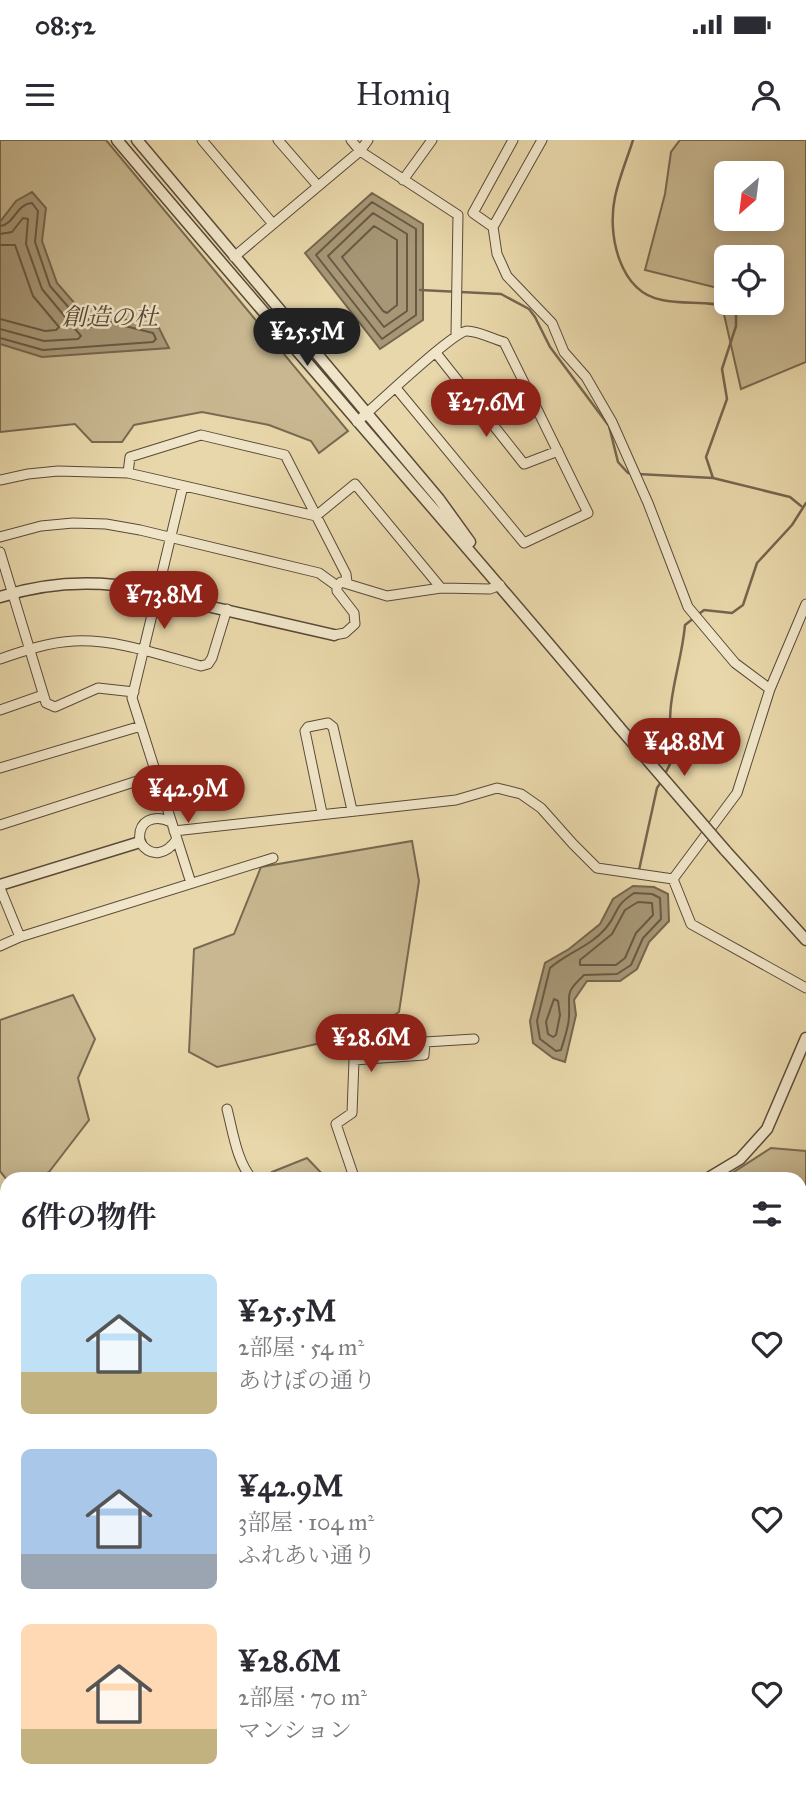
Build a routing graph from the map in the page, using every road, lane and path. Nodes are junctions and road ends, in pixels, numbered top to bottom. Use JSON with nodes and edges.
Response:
{"nodes":[{"id":1,"x":117,"y":140,"type":"edge"},
{"id":2,"x":137,"y":140,"type":"edge"},
{"id":3,"x":202,"y":140,"type":"edge"},
{"id":4,"x":278,"y":140,"type":"edge"},
{"id":5,"x":351,"y":140,"type":"edge"},
{"id":6,"x":368,"y":140,"type":"edge"},
{"id":7,"x":432,"y":140,"type":"edge"},
{"id":8,"x":513,"y":140,"type":"edge"},
{"id":9,"x":542,"y":140,"type":"edge"},
{"id":10,"x":360,"y":151,"type":"junction"},
{"id":11,"x":403,"y":180,"type":"junction"},
{"id":12,"x":318,"y":186,"type":"junction"},
{"id":13,"x":273,"y":224,"type":"junction"},
{"id":14,"x":493,"y":227,"type":"junction"},
{"id":15,"x":234,"y":257,"type":"junction"},
{"id":16,"x":456,"y":335,"type":"junction"},
{"id":17,"x":436,"y":353,"type":"junction"},
{"id":18,"x":396,"y":388,"type":"junction"},
{"id":19,"x":367,"y":414,"type":"junction"},
{"id":20,"x":357,"y":422,"type":"junction"},
{"id":21,"x":558,"y":451,"type":"junction"},
{"id":22,"x":128,"y":473,"type":"junction"},
{"id":23,"x":0,"y":481,"type":"edge"},
{"id":24,"x":183,"y":486,"type":"junction"},
{"id":25,"x":316,"y":516,"type":"junction"},
{"id":26,"x":0,"y":537,"type":"edge"},
{"id":27,"x":171,"y":537,"type":"junction"},
{"id":28,"x":0,"y":552,"type":"edge"},
{"id":29,"x":347,"y":583,"type":"junction"},
{"id":30,"x":499,"y":583,"type":"junction"},
{"id":31,"x":337,"y":586,"type":"junction"},
{"id":32,"x":441,"y":589,"type":"junction"},
{"id":33,"x":13,"y":593,"type":"junction"},
{"id":34,"x":158,"y":594,"type":"junction"},
{"id":35,"x":0,"y":597,"type":"edge"},
{"id":36,"x":806,"y":604,"type":"edge"},
{"id":37,"x":227,"y":609,"type":"junction"},
{"id":38,"x":334,"y":635,"type":"joint"},
{"id":39,"x":30,"y":649,"type":"junction"},
{"id":40,"x":144,"y":650,"type":"junction"},
{"id":41,"x":0,"y":659,"type":"edge"},
{"id":42,"x":770,"y":689,"type":"junction"},
{"id":43,"x":134,"y":692,"type":"junction"},
{"id":44,"x":43,"y":695,"type":"junction"},
{"id":45,"x":0,"y":710,"type":"edge"},
{"id":46,"x":141,"y":726,"type":"junction"},
{"id":47,"x":0,"y":768,"type":"edge"},
{"id":48,"x":156,"y":775,"type":"junction"},
{"id":49,"x":352,"y":810,"type":"junction"},
{"id":50,"x":321,"y":813,"type":"junction"},
{"id":51,"x":0,"y":825,"type":"edge"},
{"id":52,"x":174,"y":831,"type":"junction"},
{"id":53,"x":140,"y":842,"type":"junction"},
{"id":54,"x":273,"y":859,"type":"dead end"},
{"id":55,"x":673,"y":879,"type":"junction"},
{"id":56,"x":191,"y":883,"type":"junction"},
{"id":57,"x":0,"y":887,"type":"edge"},
{"id":58,"x":20,"y":937,"type":"junction"},
{"id":59,"x":806,"y":940,"type":"edge"},
{"id":60,"x":0,"y":946,"type":"edge"},
{"id":61,"x":806,"y":988,"type":"edge"},
{"id":62,"x":806,"y":1038,"type":"edge"},
{"id":63,"x":474,"y":1039,"type":"dead end"},
{"id":64,"x":227,"y":1109,"type":"dead end"},
{"id":65,"x":246,"y":1172,"type":"edge"},
{"id":66,"x":352,"y":1172,"type":"edge"},
{"id":67,"x":718,"y":1172,"type":"edge"}],
"edges":[{"from":1,"to":20,"type":"street"},
{"from":2,"to":15,"type":"street"},
{"from":3,"to":13,"type":"street"},
{"from":4,"to":12,"type":"street"},
{"from":5,"to":10,"type":"street"},
{"from":6,"to":10,"type":"street"},
{"from":7,"to":11,"type":"street"},
{"from":8,"to":14,"type":"street"},
{"from":9,"to":14,"type":"street"},
{"from":10,"to":11,"type":"street"},
{"from":10,"to":12,"type":"street"},
{"from":11,"to":16,"type":"street"},
{"from":12,"to":13,"type":"street"},
{"from":13,"to":15,"type":"street"},
{"from":14,"to":42,"type":"street"},
{"from":15,"to":19,"type":"street"},
{"from":16,"to":17,"type":"street"},
{"from":16,"to":21,"type":"street"},
{"from":17,"to":18,"type":"street"},
{"from":17,"to":21,"type":"street"},
{"from":18,"to":19,"type":"street"},
{"from":18,"to":21,"type":"street"},
{"from":19,"to":20,"type":"street"},
{"from":19,"to":30,"type":"street"},
{"from":20,"to":30,"type":"street"},
{"from":22,"to":23,"type":"street"},
{"from":22,"to":24,"type":"street"},
{"from":22,"to":25,"type":"street"},
{"from":24,"to":25,"type":"street"},
{"from":24,"to":27,"type":"street"},
{"from":25,"to":29,"type":"street"},
{"from":25,"to":32,"type":"street"},
{"from":26,"to":27,"type":"street"},
{"from":27,"to":31,"type":"street"},
{"from":27,"to":34,"type":"street"},
{"from":28,"to":33,"type":"street"},
{"from":29,"to":31,"type":"street"},
{"from":29,"to":32,"type":"street"},
{"from":30,"to":32,"type":"street"},
{"from":30,"to":59,"type":"street","bridge":true},
{"from":31,"to":38,"type":"street"},
{"from":33,"to":34,"type":"street"},
{"from":33,"to":35,"type":"street"},
{"from":33,"to":39,"type":"street"},
{"from":34,"to":37,"type":"street"},
{"from":34,"to":40,"type":"street"},
{"from":36,"to":42,"type":"street"},
{"from":37,"to":38,"type":"street"},
{"from":37,"to":40,"type":"street"},
{"from":39,"to":40,"type":"street"},
{"from":39,"to":41,"type":"street"},
{"from":39,"to":44,"type":"street"},
{"from":40,"to":43,"type":"street"},
{"from":42,"to":55,"type":"street"},
{"from":43,"to":44,"type":"street"},
{"from":43,"to":46,"type":"street"},
{"from":44,"to":45,"type":"street"},
{"from":46,"to":47,"type":"street"},
{"from":46,"to":48,"type":"street"},
{"from":48,"to":51,"type":"street"},
{"from":48,"to":52,"type":"street"},
{"from":49,"to":50,"type":"street"},
{"from":49,"to":50,"type":"street"},
{"from":49,"to":55,"type":"street"},
{"from":50,"to":52,"type":"street"},
{"from":52,"to":53,"type":"street"},
{"from":52,"to":53,"type":"street"},
{"from":52,"to":56,"type":"street"},
{"from":53,"to":57,"type":"street"},
{"from":54,"to":56,"type":"street"},
{"from":55,"to":61,"type":"street"},
{"from":56,"to":58,"type":"street"},
{"from":57,"to":58,"type":"street"},
{"from":58,"to":60,"type":"street"},
{"from":62,"to":67,"type":"street"},
{"from":63,"to":66,"type":"street"},
{"from":64,"to":65,"type":"street"}]}
